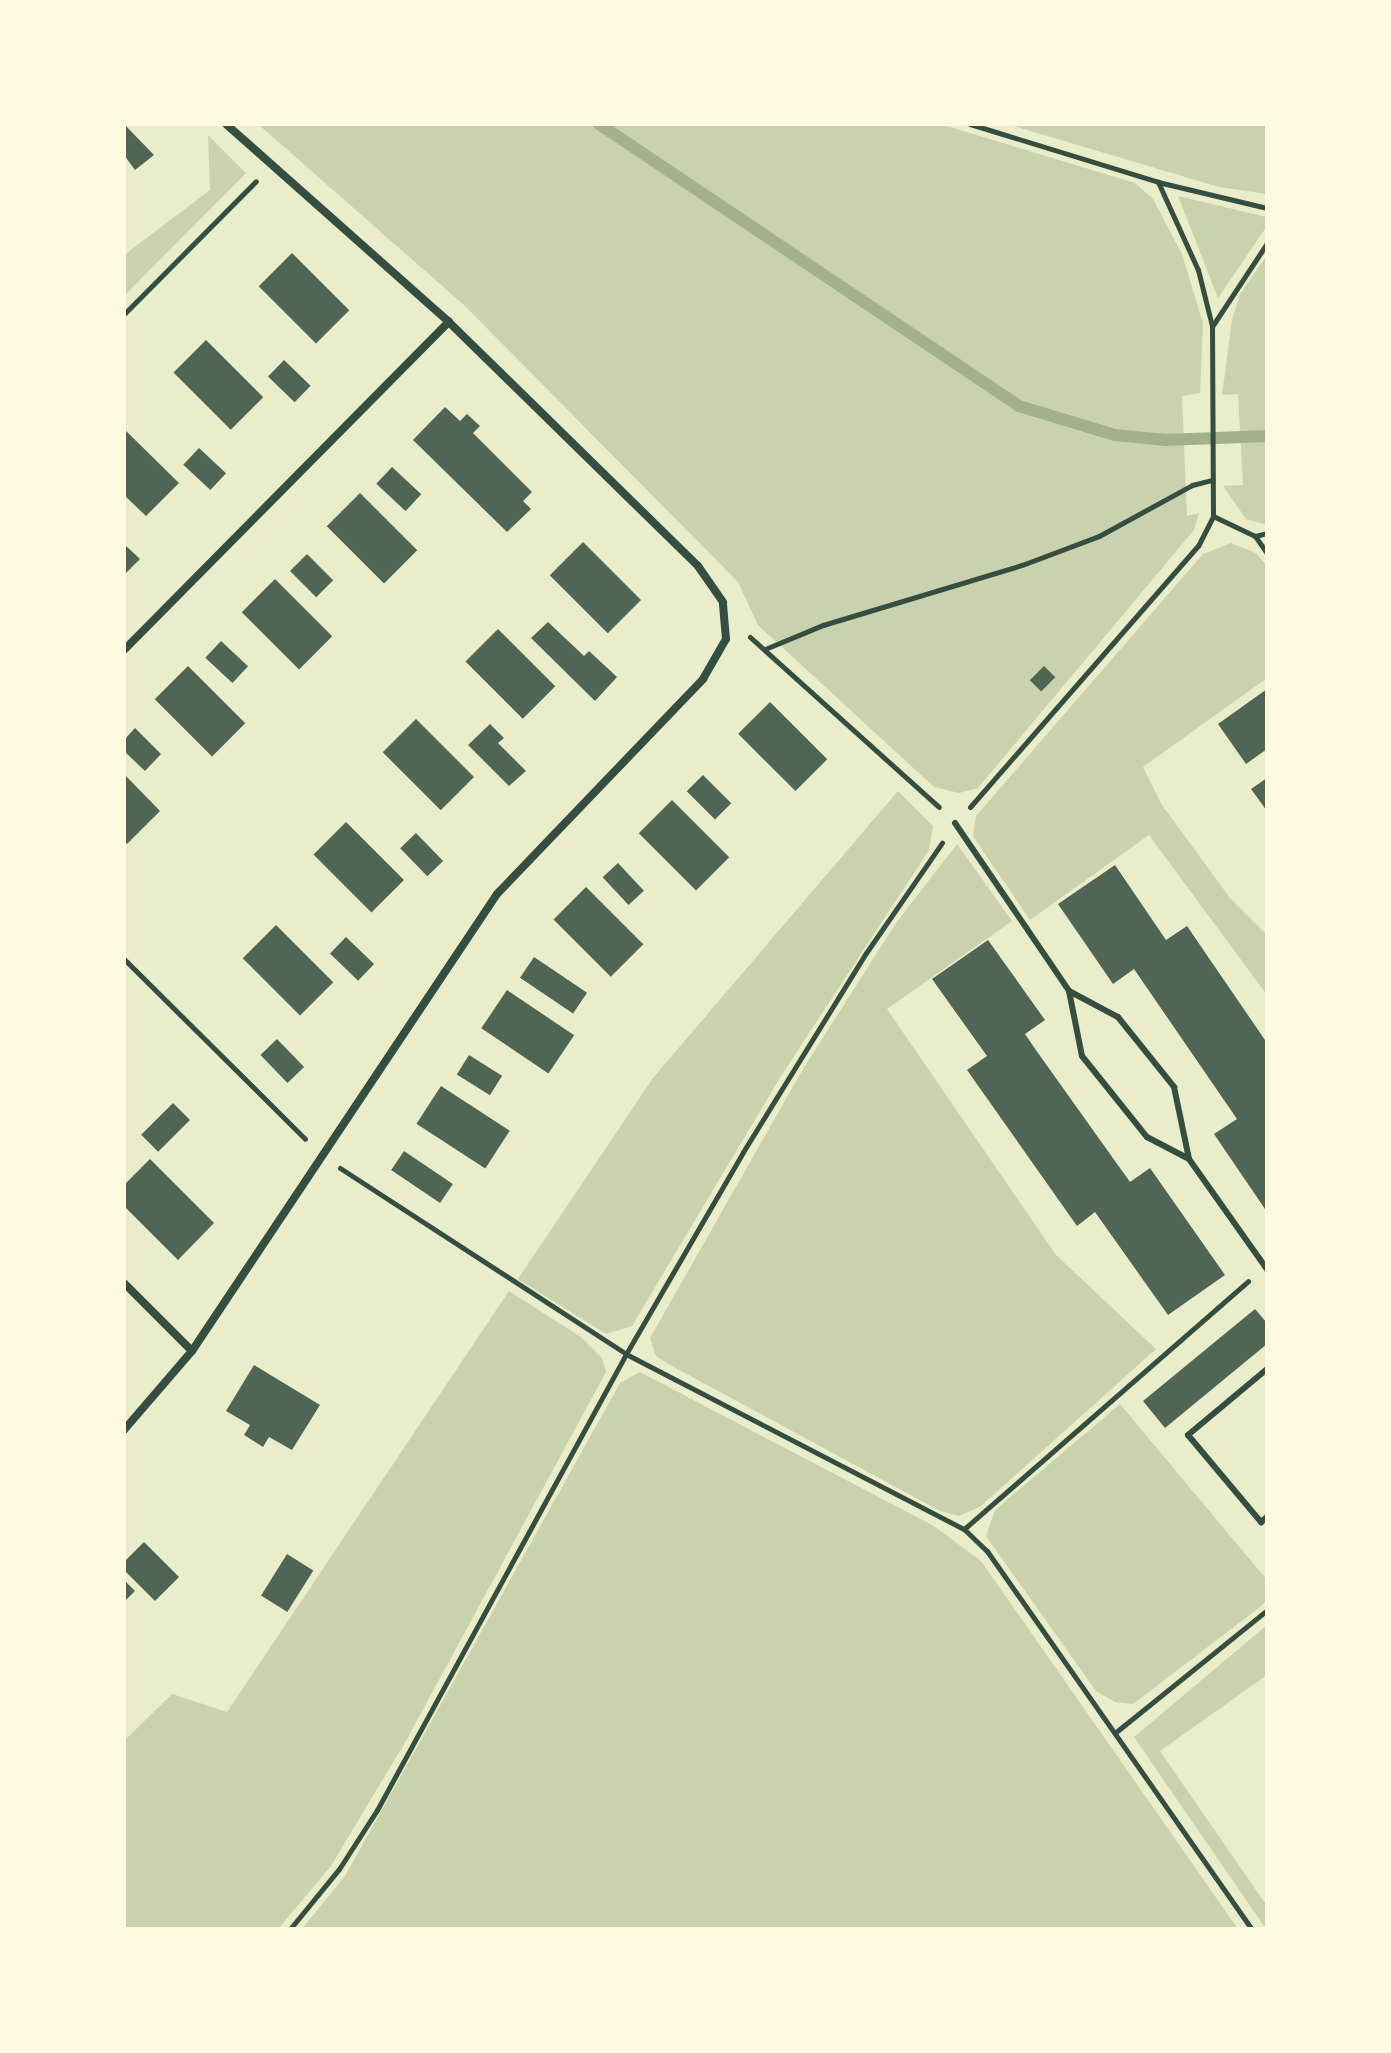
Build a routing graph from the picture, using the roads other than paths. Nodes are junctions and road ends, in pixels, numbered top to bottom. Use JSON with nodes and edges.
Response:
{"nodes":[{"id":1,"x":226,"y":124,"type":"edge"},
{"id":2,"x":449,"y":322,"type":"junction"},
{"id":3,"x":124,"y":650,"type":"edge"},
{"id":4,"x":955,"y":823,"type":"road end"},
{"id":5,"x":1069,"y":991,"type":"junction"},
{"id":6,"x":1189,"y":1159,"type":"junction"},
{"id":7,"x":1266,"y":1268,"type":"edge"},
{"id":8,"x":124,"y":1283,"type":"edge"},
{"id":9,"x":192,"y":1351,"type":"junction"},
{"id":10,"x":1267,"y":1369,"type":"edge"},
{"id":11,"x":124,"y":1430,"type":"edge"},
{"id":12,"x":1267,"y":1517,"type":"edge"}],
"edges":[{"from":1,"to":2,"type":"street"},
{"from":2,"to":3,"type":"street"},
{"from":2,"to":9,"type":"street"},
{"from":4,"to":5,"type":"lane"},
{"from":5,"to":6,"type":"lane"},
{"from":5,"to":6,"type":"lane"},
{"from":6,"to":7,"type":"lane"},
{"from":8,"to":9,"type":"street"},
{"from":9,"to":11,"type":"street"},
{"from":10,"to":12,"type":"lane"}]}
